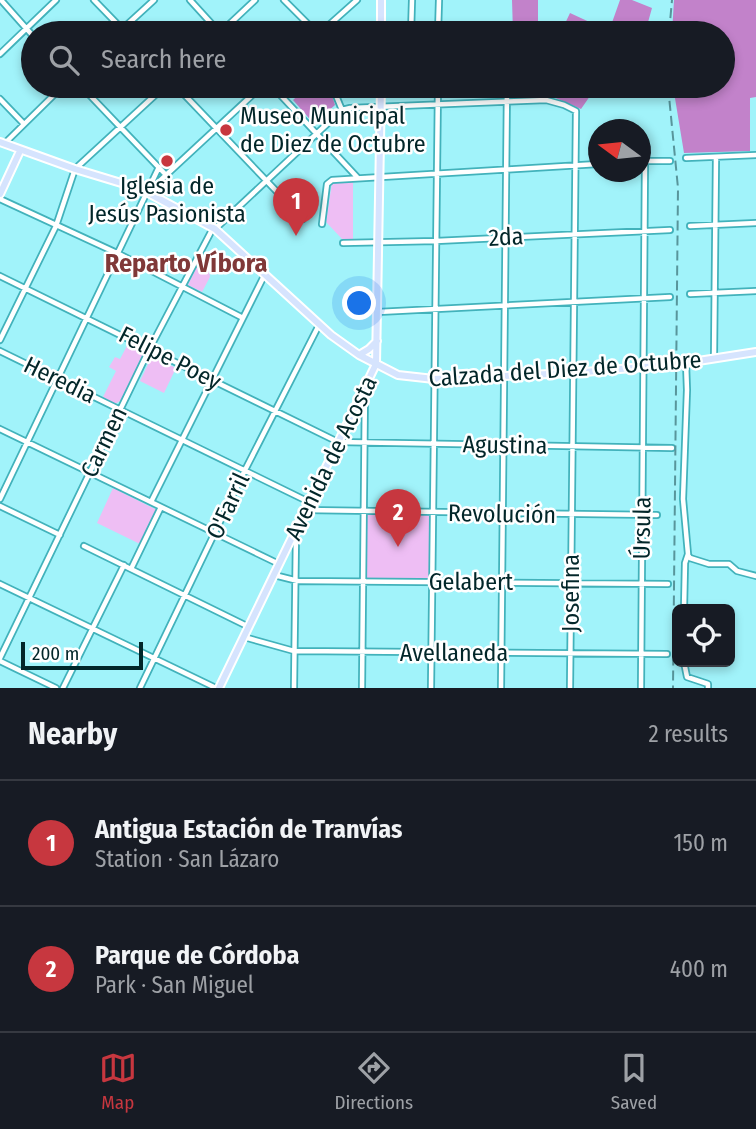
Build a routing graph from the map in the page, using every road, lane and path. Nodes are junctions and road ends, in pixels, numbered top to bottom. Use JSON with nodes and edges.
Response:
{"nodes":[{"id":1,"x":1,"y":0,"type":"edge"},
{"id":2,"x":56,"y":0,"type":"edge"},
{"id":3,"x":94,"y":0,"type":"edge"},
{"id":4,"x":154,"y":0,"type":"edge"},
{"id":5,"x":190,"y":0,"type":"edge"},
{"id":6,"x":255,"y":0,"type":"edge"},
{"id":7,"x":284,"y":0,"type":"edge"},
{"id":8,"x":357,"y":0,"type":"edge"},
{"id":9,"x":381,"y":0,"type":"edge"},
{"id":10,"x":412,"y":0,"type":"edge"},
{"id":11,"x":439,"y":0,"type":"edge"},
{"id":12,"x":34,"y":21,"type":"edge"},
{"id":13,"x":112,"y":21,"type":"edge"},
{"id":14,"x":133,"y":21,"type":"edge"},
{"id":15,"x":209,"y":21,"type":"edge"},
{"id":16,"x":233,"y":21,"type":"edge"},
{"id":17,"x":306,"y":21,"type":"edge"},
{"id":18,"x":332,"y":21,"type":"edge"},
{"id":19,"x":381,"y":21,"type":"edge"},
{"id":20,"x":411,"y":21,"type":"edge"},
{"id":21,"x":438,"y":21,"type":"edge"},
{"id":22,"x":21,"y":23,"type":"edge"},
{"id":23,"x":21,"y":34,"type":"edge"},
{"id":24,"x":0,"y":54,"type":"edge"},
{"id":25,"x":51,"y":98,"type":"edge"},
{"id":26,"x":92,"y":98,"type":"edge"},
{"id":27,"x":152,"y":98,"type":"edge"},
{"id":28,"x":188,"y":98,"type":"edge"},
{"id":29,"x":249,"y":98,"type":"edge"},
{"id":30,"x":283,"y":98,"type":"edge"},
{"id":31,"x":337,"y":98,"type":"edge"},
{"id":32,"x":381,"y":98,"type":"edge"},
{"id":33,"x":437,"y":98,"type":"edge"},
{"id":34,"x":507,"y":98,"type":"edge"},
{"id":35,"x":0,"y":99,"type":"edge"},
{"id":36,"x":507,"y":102,"type":"junction"},
{"id":37,"x":437,"y":105,"type":"junction"},
{"id":38,"x":381,"y":108,"type":"junction"},
{"id":39,"x":342,"y":110,"type":"junction"},
{"id":40,"x":24,"y":124,"type":"junction"},
{"id":41,"x":120,"y":127,"type":"junction"},
{"id":42,"x":218,"y":128,"type":"junction"},
{"id":43,"x":316,"y":132,"type":"junction"},
{"id":44,"x":15,"y":133,"type":"junction"},
{"id":45,"x":4,"y":144,"type":"edge"},
{"id":46,"x":20,"y":150,"type":"junction"},
{"id":47,"x":756,"y":155,"type":"edge"},
{"id":48,"x":716,"y":157,"type":"junction"},
{"id":49,"x":686,"y":158,"type":"dead end"},
{"id":50,"x":670,"y":160,"type":"dead end"},
{"id":51,"x":651,"y":161,"type":"edge"},
{"id":52,"x":588,"y":164,"type":"edge"},
{"id":53,"x":575,"y":165,"type":"junction"},
{"id":54,"x":13,"y":166,"type":"junction"},
{"id":55,"x":159,"y":167,"type":"junction"},
{"id":56,"x":75,"y":169,"type":"junction"},
{"id":57,"x":506,"y":170,"type":"junction"},
{"id":58,"x":436,"y":173,"type":"junction"},
{"id":59,"x":166,"y":175,"type":"junction"},
{"id":60,"x":357,"y":177,"type":"junction"},
{"id":61,"x":380,"y":177,"type":"junction"},
{"id":62,"x":267,"y":180,"type":"junction"},
{"id":63,"x":644,"y":182,"type":"edge"},
{"id":64,"x":148,"y":192,"type":"junction"},
{"id":65,"x":0,"y":197,"type":"edge"},
{"id":66,"x":303,"y":219,"type":"dead end"},
{"id":67,"x":756,"y":223,"type":"edge"},
{"id":68,"x":322,"y":224,"type":"dead end"},
{"id":69,"x":56,"y":226,"type":"junction"},
{"id":70,"x":690,"y":226,"type":"dead end"},
{"id":71,"x":715,"y":226,"type":"junction"},
{"id":72,"x":214,"y":228,"type":"junction"},
{"id":73,"x":645,"y":230,"type":"junction"},
{"id":74,"x":670,"y":230,"type":"dead end"},
{"id":75,"x":575,"y":234,"type":"junction"},
{"id":76,"x":505,"y":236,"type":"junction"},
{"id":77,"x":436,"y":241,"type":"junction"},
{"id":78,"x":342,"y":243,"type":"dead end"},
{"id":79,"x":379,"y":243,"type":"junction"},
{"id":80,"x":118,"y":254,"type":"junction"},
{"id":81,"x":265,"y":274,"type":"junction"},
{"id":82,"x":0,"y":276,"type":"edge"},
{"id":83,"x":182,"y":286,"type":"junction"},
{"id":84,"x":25,"y":288,"type":"junction"},
{"id":85,"x":756,"y":291,"type":"edge"},
{"id":86,"x":715,"y":293,"type":"junction"},
{"id":87,"x":690,"y":294,"type":"dead end"},
{"id":88,"x":670,"y":297,"type":"dead end"},
{"id":89,"x":644,"y":299,"type":"junction"},
{"id":90,"x":574,"y":302,"type":"junction"},
{"id":91,"x":504,"y":306,"type":"junction"},
{"id":92,"x":435,"y":309,"type":"junction"},
{"id":93,"x":378,"y":312,"type":"junction"},
{"id":94,"x":89,"y":318,"type":"junction"},
{"id":95,"x":243,"y":318,"type":"junction"},
{"id":96,"x":319,"y":325,"type":"junction"},
{"id":97,"x":378,"y":339,"type":"junction"},
{"id":98,"x":0,"y":340,"type":"edge"},
{"id":99,"x":150,"y":348,"type":"junction"},
{"id":100,"x":0,"y":351,"type":"edge"},
{"id":101,"x":756,"y":352,"type":"edge"},
{"id":102,"x":359,"y":355,"type":"junction"},
{"id":103,"x":714,"y":359,"type":"junction"},
{"id":104,"x":685,"y":363,"type":"junction"},
{"id":105,"x":376,"y":364,"type":"junction"},
{"id":106,"x":643,"y":368,"type":"junction"},
{"id":107,"x":573,"y":373,"type":"junction"},
{"id":108,"x":504,"y":376,"type":"junction"},
{"id":109,"x":58,"y":379,"type":"junction"},
{"id":110,"x":434,"y":379,"type":"junction"},
{"id":111,"x":212,"y":380,"type":"junction"},
{"id":112,"x":365,"y":387,"type":"junction"},
{"id":113,"x":120,"y":410,"type":"junction"},
{"id":114,"x":275,"y":411,"type":"junction"},
{"id":115,"x":0,"y":429,"type":"edge"},
{"id":116,"x":182,"y":442,"type":"junction"},
{"id":117,"x":338,"y":442,"type":"junction"},
{"id":118,"x":27,"y":443,"type":"junction"},
{"id":119,"x":365,"y":443,"type":"junction"},
{"id":120,"x":433,"y":443,"type":"junction"},
{"id":121,"x":503,"y":445,"type":"junction"},
{"id":122,"x":572,"y":446,"type":"junction"},
{"id":123,"x":643,"y":447,"type":"junction"},
{"id":124,"x":672,"y":448,"type":"dead end"},
{"id":125,"x":244,"y":472,"type":"junction"},
{"id":126,"x":89,"y":473,"type":"junction"},
{"id":127,"x":0,"y":499,"type":"edge"},
{"id":128,"x":151,"y":502,"type":"junction"},
{"id":129,"x":309,"y":502,"type":"junction"},
{"id":130,"x":0,"y":506,"type":"edge"},
{"id":131,"x":161,"y":507,"type":"junction"},
{"id":132,"x":305,"y":510,"type":"junction"},
{"id":133,"x":364,"y":512,"type":"junction"},
{"id":134,"x":433,"y":513,"type":"junction"},
{"id":135,"x":502,"y":514,"type":"junction"},
{"id":136,"x":642,"y":514,"type":"junction"},
{"id":137,"x":572,"y":515,"type":"junction"},
{"id":138,"x":657,"y":515,"type":"dead end"},
{"id":139,"x":296,"y":529,"type":"junction"},
{"id":140,"x":215,"y":533,"type":"junction"},
{"id":141,"x":60,"y":535,"type":"junction"},
{"id":142,"x":84,"y":546,"type":"dead end"},
{"id":143,"x":688,"y":554,"type":"junction"},
{"id":144,"x":279,"y":564,"type":"junction"},
{"id":145,"x":124,"y":565,"type":"junction"},
{"id":146,"x":131,"y":569,"type":"junction"},
{"id":147,"x":274,"y":575,"type":"junction"},
{"id":148,"x":756,"y":576,"type":"edge"},
{"id":149,"x":295,"y":581,"type":"junction"},
{"id":150,"x":363,"y":582,"type":"junction"},
{"id":151,"x":501,"y":582,"type":"junction"},
{"id":152,"x":0,"y":583,"type":"edge"},
{"id":153,"x":432,"y":583,"type":"junction"},
{"id":154,"x":571,"y":583,"type":"junction"},
{"id":155,"x":641,"y":584,"type":"junction"},
{"id":156,"x":668,"y":584,"type":"dead end"},
{"id":157,"x":185,"y":596,"type":"junction"},
{"id":158,"x":29,"y":597,"type":"junction"},
{"id":159,"x":684,"y":604,"type":"edge"},
{"id":160,"x":92,"y":627,"type":"junction"},
{"id":161,"x":249,"y":627,"type":"junction"},
{"id":162,"x":244,"y":637,"type":"junction"},
{"id":163,"x":294,"y":651,"type":"junction"},
{"id":164,"x":363,"y":652,"type":"junction"},
{"id":165,"x":432,"y":653,"type":"junction"},
{"id":166,"x":501,"y":653,"type":"junction"},
{"id":167,"x":571,"y":653,"type":"junction"},
{"id":168,"x":641,"y":653,"type":"junction"},
{"id":169,"x":667,"y":654,"type":"dead end"},
{"id":170,"x":155,"y":657,"type":"junction"},
{"id":171,"x":0,"y":660,"type":"edge"},
{"id":172,"x":685,"y":667,"type":"edge"},
{"id":173,"x":56,"y":688,"type":"edge"},
{"id":174,"x":63,"y":688,"type":"edge"},
{"id":175,"x":140,"y":688,"type":"edge"},
{"id":176,"x":217,"y":688,"type":"edge"},
{"id":177,"x":294,"y":688,"type":"edge"},
{"id":178,"x":362,"y":688,"type":"edge"},
{"id":179,"x":432,"y":688,"type":"edge"},
{"id":180,"x":501,"y":688,"type":"edge"},
{"id":181,"x":570,"y":688,"type":"edge"},
{"id":182,"x":641,"y":688,"type":"edge"},
{"id":183,"x":708,"y":688,"type":"edge"}],
"edges":[{"from":1,"to":22,"type":"street"},
{"from":2,"to":12,"type":"street"},
{"from":3,"to":13,"type":"street"},
{"from":4,"to":14,"type":"street"},
{"from":5,"to":15,"type":"street"},
{"from":6,"to":16,"type":"street"},
{"from":7,"to":17,"type":"street"},
{"from":8,"to":18,"type":"street"},
{"from":9,"to":19,"type":"main road"},
{"from":10,"to":20,"type":"street"},
{"from":11,"to":21,"type":"street"},
{"from":23,"to":24,"type":"street"},
{"from":25,"to":40,"type":"street"},
{"from":26,"to":41,"type":"street"},
{"from":27,"to":41,"type":"street"},
{"from":28,"to":42,"type":"street"},
{"from":29,"to":42,"type":"street"},
{"from":30,"to":43,"type":"street"},
{"from":31,"to":39,"type":"street"},
{"from":32,"to":38,"type":"main road","name":"Avenida de Acosta"},
{"from":33,"to":37,"type":"street"},
{"from":34,"to":36,"type":"street"},
{"from":35,"to":40,"type":"street"},
{"from":36,"to":37,"type":"street"},
{"from":36,"to":53,"type":"street","name":"Josefina"},
{"from":36,"to":57,"type":"street"},
{"from":37,"to":38,"type":"street"},
{"from":37,"to":58,"type":"street"},
{"from":38,"to":39,"type":"street"},
{"from":38,"to":61,"type":"main road","name":"Avenida de Acosta"},
{"from":39,"to":43,"type":"street","name":"Carmen"},
{"from":40,"to":44,"type":"street"},
{"from":41,"to":55,"type":"street"},
{"from":41,"to":56,"type":"street"},
{"from":42,"to":59,"type":"street"},
{"from":42,"to":62,"type":"street"},
{"from":43,"to":60,"type":"street"},
{"from":43,"to":62,"type":"street","name":"Carmen"},
{"from":44,"to":45,"type":"street"},
{"from":44,"to":46,"type":"street"},
{"from":45,"to":46,"type":"main road"},
{"from":45,"to":54,"type":"main road"},
{"from":46,"to":54,"type":"main road"},
{"from":46,"to":56,"type":"main road"},
{"from":47,"to":48,"type":"street"},
{"from":48,"to":49,"type":"street"},
{"from":48,"to":71,"type":"street"},
{"from":50,"to":51,"type":"street"},
{"from":52,"to":53,"type":"street"},
{"from":53,"to":57,"type":"street"},
{"from":53,"to":75,"type":"street","name":"Josefina"},
{"from":54,"to":65,"type":"main road"},
{"from":55,"to":59,"type":"street"},
{"from":55,"to":64,"type":"street"},
{"from":56,"to":64,"type":"main road"},
{"from":56,"to":69,"type":"street"},
{"from":57,"to":58,"type":"street"},
{"from":57,"to":76,"type":"street"},
{"from":58,"to":61,"type":"street"},
{"from":58,"to":77,"type":"street"},
{"from":59,"to":64,"type":"street"},
{"from":60,"to":61,"type":"street"},
{"from":60,"to":68,"type":"street"},
{"from":61,"to":79,"type":"main road","name":"Avenida de Acosta"},
{"from":62,"to":66,"type":"street"},
{"from":62,"to":72,"type":"street","name":"Carmen"},
{"from":63,"to":73,"type":"street","name":"Úrsula"},
{"from":64,"to":72,"type":"main road"},
{"from":64,"to":80,"type":"street"},
{"from":65,"to":69,"type":"street"},
{"from":67,"to":71,"type":"street"},
{"from":69,"to":80,"type":"street"},
{"from":69,"to":84,"type":"street"},
{"from":70,"to":71,"type":"street"},
{"from":71,"to":86,"type":"street"},
{"from":72,"to":81,"type":"main road"},
{"from":72,"to":83,"type":"street","name":"Carmen"},
{"from":73,"to":74,"type":"street","name":"2da"},
{"from":73,"to":75,"type":"street","name":"2da"},
{"from":73,"to":89,"type":"street","name":"Úrsula"},
{"from":75,"to":76,"type":"street","name":"2da"},
{"from":75,"to":90,"type":"street","name":"Josefina"},
{"from":76,"to":77,"type":"street","name":"2da"},
{"from":76,"to":91,"type":"street"},
{"from":77,"to":79,"type":"street","name":"2da"},
{"from":77,"to":92,"type":"street"},
{"from":78,"to":79,"type":"street","name":"2da"},
{"from":79,"to":93,"type":"main road","name":"Avenida de Acosta"},
{"from":80,"to":83,"type":"street"},
{"from":80,"to":94,"type":"street"},
{"from":81,"to":95,"type":"street"},
{"from":81,"to":96,"type":"main road"},
{"from":82,"to":84,"type":"street","name":"Felipe Poey"},
{"from":83,"to":95,"type":"street"},
{"from":83,"to":99,"type":"street","name":"Carmen"},
{"from":84,"to":94,"type":"street","name":"Felipe Poey"},
{"from":84,"to":98,"type":"street"},
{"from":85,"to":86,"type":"street"},
{"from":86,"to":87,"type":"street"},
{"from":86,"to":103,"type":"street"},
{"from":88,"to":89,"type":"street"},
{"from":89,"to":90,"type":"street"},
{"from":89,"to":106,"type":"street","name":"Úrsula"},
{"from":90,"to":91,"type":"street"},
{"from":90,"to":107,"type":"street","name":"Josefina"},
{"from":91,"to":92,"type":"street"},
{"from":91,"to":108,"type":"street"},
{"from":92,"to":93,"type":"street"},
{"from":92,"to":110,"type":"street"},
{"from":93,"to":97,"type":"main road","name":"Avenida de Acosta"},
{"from":94,"to":99,"type":"street","name":"Felipe Poey"},
{"from":94,"to":109,"type":"street"},
{"from":95,"to":111,"type":"street"},
{"from":96,"to":102,"type":"main road"},
{"from":96,"to":114,"type":"street","name":"O'Farril"},
{"from":97,"to":102,"type":"main road"},
{"from":97,"to":105,"type":"main road","name":"Avenida de Acosta"},
{"from":99,"to":111,"type":"street","name":"Felipe Poey"},
{"from":99,"to":113,"type":"street","name":"Carmen"},
{"from":100,"to":109,"type":"street","name":"Heredia"},
{"from":101,"to":103,"type":"main road","name":"Calzada del Diez de Octubre"},
{"from":102,"to":105,"type":"main road","name":"Calzada del Diez de Octubre"},
{"from":103,"to":104,"type":"main road","name":"Calzada del Diez de Octubre"},
{"from":104,"to":106,"type":"main road","name":"Calzada del Diez de Octubre"},
{"from":104,"to":143,"type":"street"},
{"from":105,"to":110,"type":"main road","name":"Calzada del Diez de Octubre"},
{"from":105,"to":112,"type":"main road","name":"Avenida de Acosta"},
{"from":106,"to":107,"type":"main road","name":"Calzada del Diez de Octubre"},
{"from":106,"to":123,"type":"street","name":"Úrsula"},
{"from":107,"to":108,"type":"main road","name":"Calzada del Diez de Octubre"},
{"from":107,"to":122,"type":"street","name":"Josefina"},
{"from":108,"to":110,"type":"main road","name":"Calzada del Diez de Octubre"},
{"from":108,"to":121,"type":"street"},
{"from":109,"to":113,"type":"street","name":"Heredia"},
{"from":109,"to":118,"type":"street"},
{"from":110,"to":120,"type":"street"},
{"from":111,"to":114,"type":"street","name":"Felipe Poey"},
{"from":111,"to":116,"type":"street"},
{"from":112,"to":117,"type":"main road","name":"Avenida de Acosta"},
{"from":112,"to":119,"type":"street"},
{"from":113,"to":116,"type":"street","name":"Heredia"},
{"from":113,"to":126,"type":"street","name":"Carmen"},
{"from":114,"to":117,"type":"street","name":"Felipe Poey"},
{"from":114,"to":125,"type":"street","name":"O'Farril"},
{"from":115,"to":118,"type":"street"},
{"from":116,"to":125,"type":"street","name":"Heredia"},
{"from":116,"to":128,"type":"street"},
{"from":117,"to":119,"type":"street","name":"Agustina"},
{"from":117,"to":129,"type":"main road","name":"Avenida de Acosta"},
{"from":118,"to":126,"type":"street"},
{"from":118,"to":127,"type":"street"},
{"from":119,"to":120,"type":"street","name":"Agustina"},
{"from":119,"to":133,"type":"street"},
{"from":120,"to":121,"type":"street","name":"Agustina"},
{"from":120,"to":134,"type":"street"},
{"from":121,"to":122,"type":"street","name":"Agustina"},
{"from":121,"to":135,"type":"street"},
{"from":122,"to":123,"type":"street","name":"Agustina"},
{"from":122,"to":137,"type":"street","name":"Josefina"},
{"from":123,"to":124,"type":"street","name":"Agustina"},
{"from":123,"to":136,"type":"street","name":"Úrsula"},
{"from":125,"to":129,"type":"street","name":"Heredia"},
{"from":125,"to":140,"type":"street","name":"O'Farril"},
{"from":126,"to":128,"type":"street"},
{"from":126,"to":141,"type":"street","name":"Carmen"},
{"from":128,"to":131,"type":"street"},
{"from":129,"to":132,"type":"main road","name":"Avenida de Acosta"},
{"from":130,"to":141,"type":"street"},
{"from":131,"to":140,"type":"street"},
{"from":131,"to":146,"type":"street"},
{"from":132,"to":133,"type":"street","name":"Revolución"},
{"from":132,"to":139,"type":"main road","name":"Avenida de Acosta"},
{"from":133,"to":134,"type":"street","name":"Revolución"},
{"from":133,"to":150,"type":"street"},
{"from":134,"to":135,"type":"street","name":"Revolución"},
{"from":134,"to":153,"type":"street"},
{"from":135,"to":137,"type":"street","name":"Revolución"},
{"from":135,"to":151,"type":"street"},
{"from":136,"to":137,"type":"street","name":"Revolución"},
{"from":136,"to":138,"type":"street","name":"Revolución"},
{"from":136,"to":155,"type":"street","name":"Úrsula"},
{"from":137,"to":154,"type":"street","name":"Josefina"},
{"from":139,"to":144,"type":"main road","name":"Avenida de Acosta"},
{"from":139,"to":149,"type":"street"},
{"from":140,"to":144,"type":"street"},
{"from":140,"to":157,"type":"street","name":"O'Farril"},
{"from":141,"to":158,"type":"street","name":"Carmen"},
{"from":142,"to":145,"type":"street"},
{"from":143,"to":148,"type":"street"},
{"from":143,"to":159,"type":"street"},
{"from":144,"to":147,"type":"main road","name":"Avenida de Acosta"},
{"from":145,"to":146,"type":"street"},
{"from":145,"to":160,"type":"street"},
{"from":146,"to":157,"type":"street"},
{"from":147,"to":149,"type":"street","name":"Gelabert"},
{"from":147,"to":161,"type":"main road","name":"Avenida de Acosta"},
{"from":149,"to":150,"type":"street","name":"Gelabert"},
{"from":149,"to":163,"type":"street"},
{"from":150,"to":153,"type":"street","name":"Gelabert"},
{"from":150,"to":164,"type":"street"},
{"from":151,"to":153,"type":"street","name":"Gelabert"},
{"from":151,"to":154,"type":"street","name":"Gelabert"},
{"from":151,"to":166,"type":"street"},
{"from":152,"to":158,"type":"street"},
{"from":153,"to":165,"type":"street"},
{"from":154,"to":155,"type":"street","name":"Gelabert"},
{"from":154,"to":167,"type":"street","name":"Josefina"},
{"from":155,"to":156,"type":"street","name":"Gelabert"},
{"from":155,"to":168,"type":"street","name":"Úrsula"},
{"from":157,"to":161,"type":"street"},
{"from":157,"to":170,"type":"street","name":"O'Farril"},
{"from":158,"to":160,"type":"street"},
{"from":158,"to":171,"type":"street","name":"Carmen"},
{"from":160,"to":170,"type":"street"},
{"from":160,"to":174,"type":"street"},
{"from":161,"to":162,"type":"main road","name":"Avenida de Acosta"},
{"from":162,"to":163,"type":"street","name":"Avellaneda"},
{"from":162,"to":176,"type":"main road","name":"Avenida de Acosta"},
{"from":163,"to":164,"type":"street","name":"Avellaneda"},
{"from":163,"to":177,"type":"street"},
{"from":164,"to":165,"type":"street","name":"Avellaneda"},
{"from":164,"to":178,"type":"street"},
{"from":165,"to":166,"type":"street","name":"Avellaneda"},
{"from":165,"to":179,"type":"street"},
{"from":166,"to":167,"type":"street","name":"Avellaneda"},
{"from":166,"to":180,"type":"street"},
{"from":167,"to":168,"type":"street","name":"Avellaneda"},
{"from":167,"to":181,"type":"street","name":"Josefina"},
{"from":168,"to":169,"type":"street","name":"Avellaneda"},
{"from":168,"to":182,"type":"street","name":"Úrsula"},
{"from":170,"to":175,"type":"street","name":"O'Farril"},
{"from":170,"to":176,"type":"street"},
{"from":171,"to":173,"type":"street"},
{"from":172,"to":183,"type":"street"}]}
